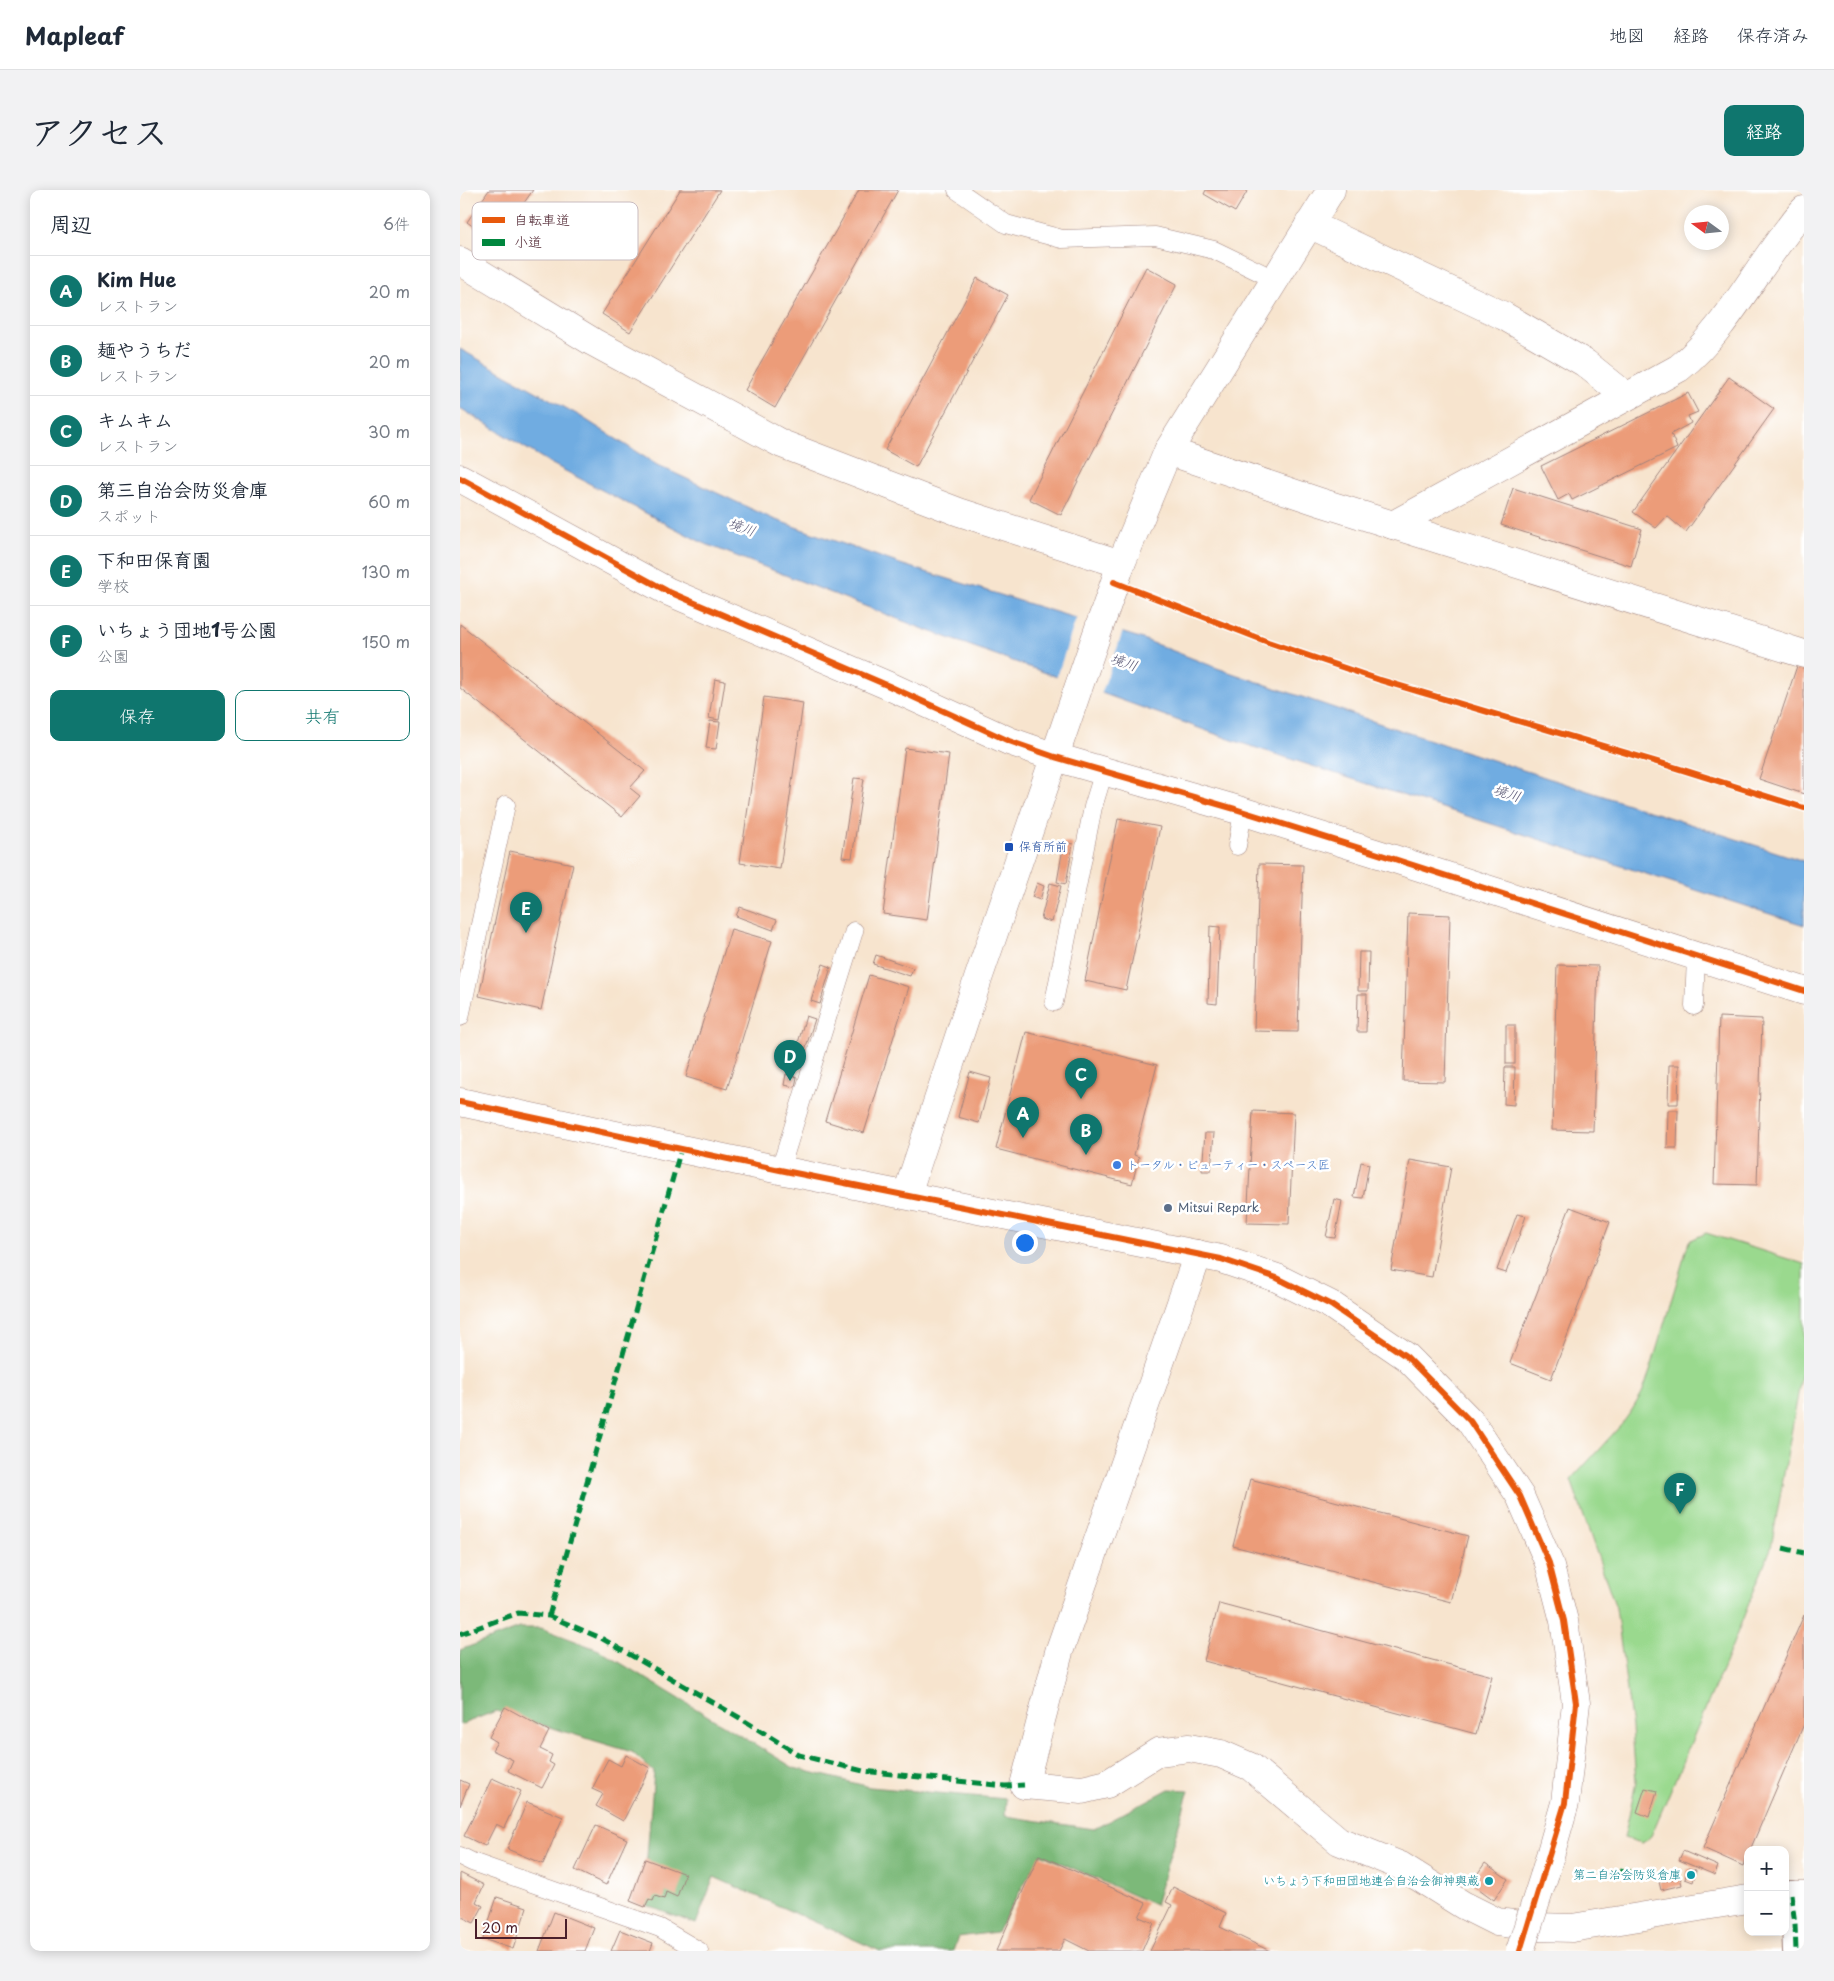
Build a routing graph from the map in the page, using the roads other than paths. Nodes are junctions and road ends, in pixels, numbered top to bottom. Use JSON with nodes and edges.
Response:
{"nodes":[{"id":1,"x":957,"y":190,"type":"edge"},
{"id":2,"x":1331,"y":190,"type":"edge"},
{"id":3,"x":1804,"y":210,"type":"edge"},
{"id":4,"x":1309,"y":224,"type":"junction"},
{"id":5,"x":460,"y":260,"type":"edge"},
{"id":6,"x":1276,"y":280,"type":"junction"},
{"id":7,"x":1626,"y":396,"type":"junction"},
{"id":8,"x":1168,"y":451,"type":"junction"},
{"id":9,"x":460,"y":478,"type":"edge"},
{"id":10,"x":1393,"y":525,"type":"junction"},
{"id":11,"x":1120,"y":564,"type":"junction"},
{"id":12,"x":1804,"y":654,"type":"edge"},
{"id":13,"x":1055,"y":757,"type":"junction"},
{"id":14,"x":1104,"y":771,"type":"junction"},
{"id":15,"x":506,"y":805,"type":"dead end"},
{"id":16,"x":1243,"y":812,"type":"junction"},
{"id":17,"x":1237,"y":846,"type":"dead end"},
{"id":18,"x":854,"y":931,"type":"dead end"},
{"id":19,"x":1696,"y":956,"type":"junction"},
{"id":20,"x":1804,"y":991,"type":"edge"},
{"id":21,"x":1054,"y":1002,"type":"dead end"},
{"id":22,"x":1694,"y":1006,"type":"dead end"},
{"id":23,"x":460,"y":1017,"type":"edge"},
{"id":24,"x":460,"y":1102,"type":"edge"},
{"id":25,"x":780,"y":1170,"type":"junction"},
{"id":26,"x":907,"y":1194,"type":"junction"},
{"id":27,"x":1198,"y":1254,"type":"junction"},
{"id":28,"x":460,"y":1856,"type":"edge"},
{"id":29,"x":1793,"y":1894,"type":"edge"},
{"id":30,"x":1744,"y":1900,"type":"edge"},
{"id":31,"x":699,"y":1951,"type":"edge"},
{"id":32,"x":1520,"y":1951,"type":"edge"},
{"id":33,"x":1796,"y":1951,"type":"edge"}],
"edges":[{"from":1,"to":6,"type":"lane"},
{"from":2,"to":4,"type":"street"},
{"from":3,"to":7,"type":"street"},
{"from":4,"to":6,"type":"street"},
{"from":4,"to":7,"type":"street"},
{"from":5,"to":11,"type":"street"},
{"from":6,"to":8,"type":"street"},
{"from":7,"to":10,"type":"street"},
{"from":8,"to":10,"type":"street"},
{"from":8,"to":11,"type":"street"},
{"from":9,"to":13,"type":"street"},
{"from":10,"to":12,"type":"street"},
{"from":11,"to":13,"type":"street"},
{"from":13,"to":14,"type":"street"},
{"from":13,"to":26,"type":"street"},
{"from":14,"to":16,"type":"street"},
{"from":14,"to":21,"type":"lane"},
{"from":15,"to":23,"type":"lane"},
{"from":16,"to":17,"type":"lane"},
{"from":16,"to":19,"type":"street"},
{"from":18,"to":25,"type":"lane"},
{"from":19,"to":20,"type":"street"},
{"from":19,"to":22,"type":"lane"},
{"from":24,"to":25,"type":"street"},
{"from":25,"to":26,"type":"street"},
{"from":26,"to":27,"type":"street"},
{"from":27,"to":30,"type":"street"},
{"from":27,"to":32,"type":"street","bridge":true},
{"from":28,"to":31,"type":"lane"},
{"from":29,"to":33,"type":"street"}]}
